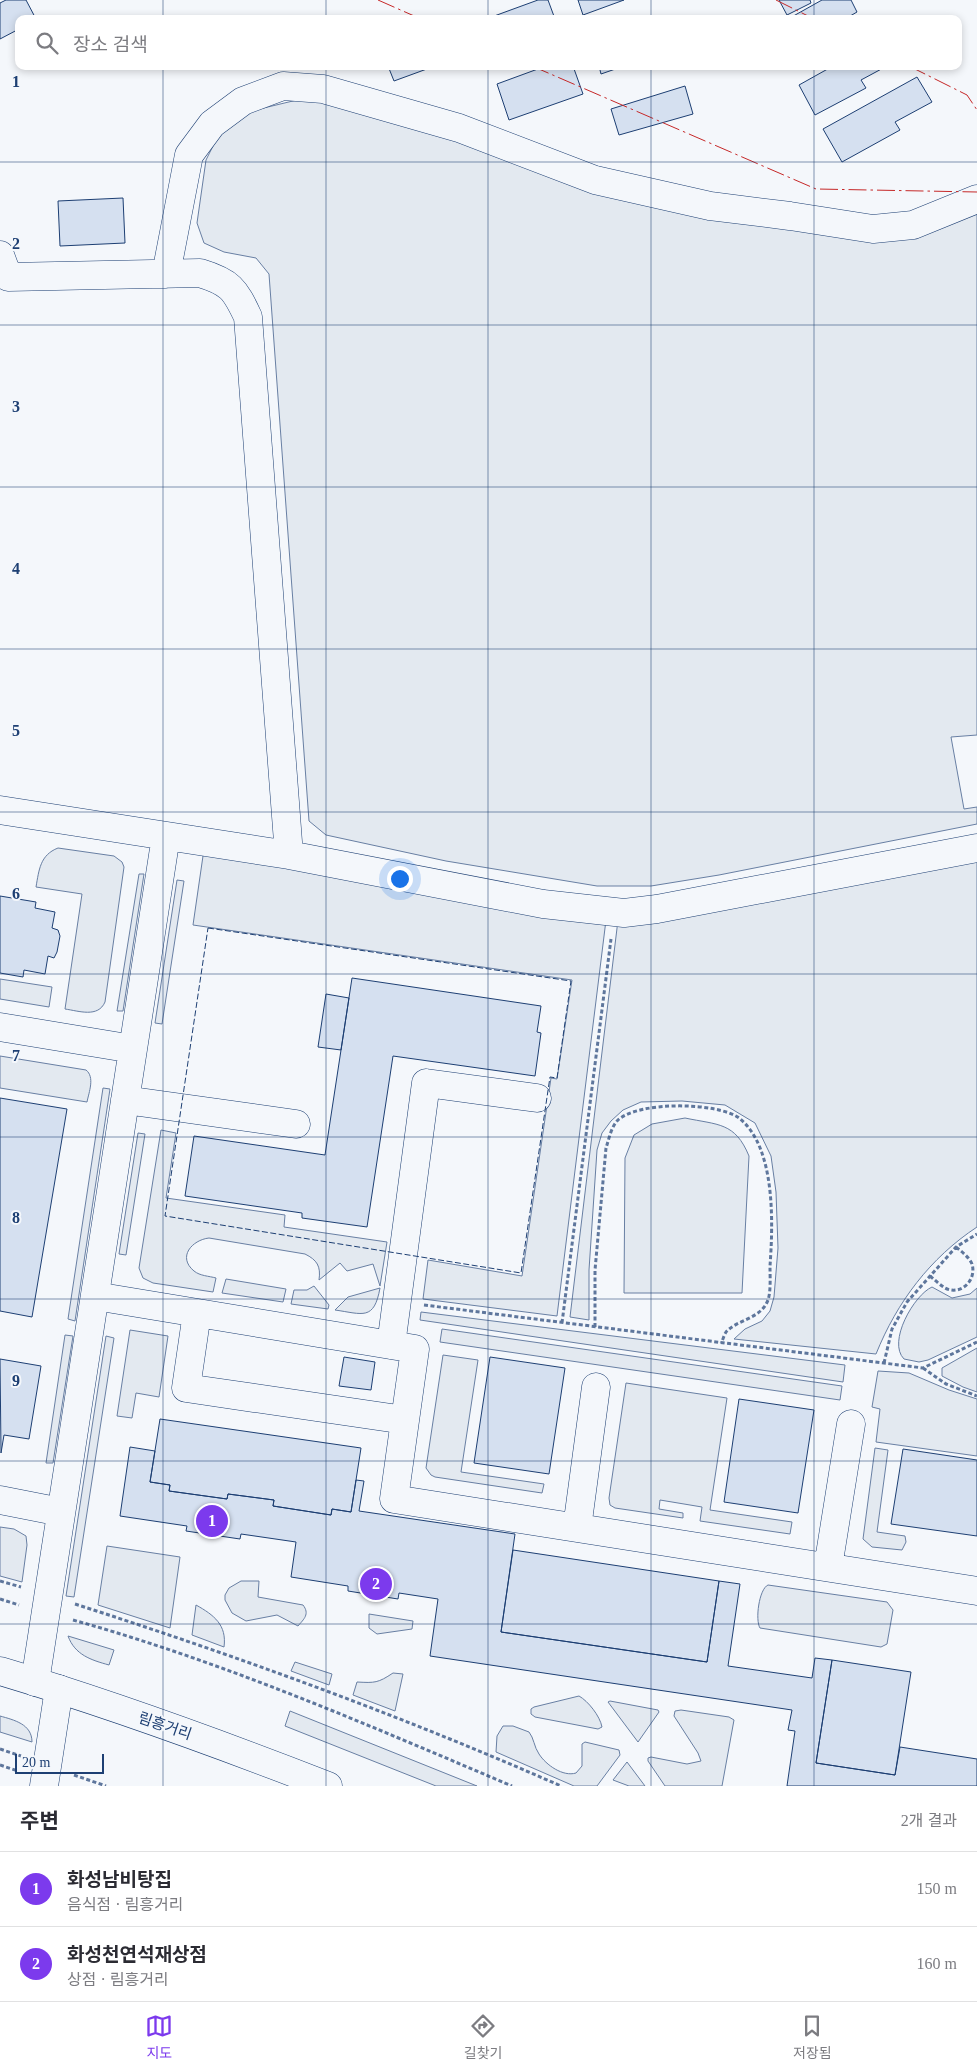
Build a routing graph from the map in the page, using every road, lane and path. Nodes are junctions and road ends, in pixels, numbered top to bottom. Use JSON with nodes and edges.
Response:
{"nodes":[{"id":1,"x":977,"y":199,"type":"edge"},
{"id":2,"x":0,"y":255,"type":"edge"},
{"id":3,"x":166,"y":274,"type":"junction"},
{"id":4,"x":0,"y":810,"type":"edge"},
{"id":5,"x":166,"y":836,"type":"junction"},
{"id":6,"x":977,"y":848,"type":"edge"},
{"id":7,"x":289,"y":854,"type":"junction"},
{"id":8,"x":613,"y":912,"type":"junction"},
{"id":9,"x":0,"y":1027,"type":"edge"},
{"id":10,"x":133,"y":1049,"type":"junction"},
{"id":11,"x":537,"y":1098,"type":"dead end"},
{"id":12,"x":125,"y":1100,"type":"junction"},
{"id":13,"x":296,"y":1124,"type":"dead end"},
{"id":14,"x":977,"y":1234,"type":"edge"},
{"id":15,"x":956,"y":1247,"type":"junction"},
{"id":16,"x":930,"y":1276,"type":"junction"},
{"id":17,"x":95,"y":1296,"type":"junction"},
{"id":18,"x":396,"y":1302,"type":"junction"},
{"id":19,"x":197,"y":1313,"type":"junction"},
{"id":20,"x":562,"y":1323,"type":"junction"},
{"id":21,"x":595,"y":1326,"type":"junction"},
{"id":22,"x":977,"y":1342,"type":"edge"},
{"id":23,"x":721,"y":1343,"type":"junction"},
{"id":24,"x":391,"y":1345,"type":"junction"},
{"id":25,"x":884,"y":1363,"type":"junction"},
{"id":26,"x":923,"y":1368,"type":"junction"},
{"id":27,"x":596,"y":1388,"type":"dead end"},
{"id":28,"x":977,"y":1396,"type":"edge"},
{"id":29,"x":405,"y":1420,"type":"junction"},
{"id":30,"x":851,"y":1424,"type":"dead end"},
{"id":31,"x":0,"y":1500,"type":"edge"},
{"id":32,"x":62,"y":1512,"type":"junction"},
{"id":33,"x":577,"y":1528,"type":"junction"},
{"id":34,"x":828,"y":1567,"type":"junction"},
{"id":35,"x":0,"y":1581,"type":"edge"},
{"id":36,"x":977,"y":1591,"type":"edge"},
{"id":37,"x":0,"y":1599,"type":"edge"},
{"id":38,"x":47,"y":1604,"type":"junction"},
{"id":39,"x":0,"y":1671,"type":"edge"},
{"id":40,"x":47,"y":1685,"type":"junction"},
{"id":41,"x":44,"y":1786,"type":"edge"},
{"id":42,"x":328,"y":1786,"type":"edge"},
{"id":43,"x":512,"y":1786,"type":"edge"},
{"id":44,"x":560,"y":1786,"type":"edge"}],
"edges":[{"from":1,"to":3,"type":"street"},
{"from":2,"to":3,"type":"street"},
{"from":3,"to":7,"type":"street"},
{"from":4,"to":5,"type":"street"},
{"from":5,"to":7,"type":"street"},
{"from":5,"to":10,"type":"street"},
{"from":6,"to":8,"type":"street"},
{"from":7,"to":8,"type":"street"},
{"from":8,"to":20,"type":"path"},
{"from":9,"to":10,"type":"street"},
{"from":10,"to":12,"type":"street"},
{"from":11,"to":18,"type":"street"},
{"from":12,"to":13,"type":"street"},
{"from":12,"to":17,"type":"street"},
{"from":14,"to":15,"type":"path"},
{"from":15,"to":16,"type":"path"},
{"from":15,"to":16,"type":"path"},
{"from":16,"to":25,"type":"path"},
{"from":17,"to":19,"type":"street"},
{"from":17,"to":32,"type":"street"},
{"from":18,"to":20,"type":"path"},
{"from":18,"to":24,"type":"street"},
{"from":19,"to":24,"type":"street"},
{"from":19,"to":29,"type":"street"},
{"from":20,"to":21,"type":"path"},
{"from":21,"to":23,"type":"path"},
{"from":21,"to":23,"type":"path"},
{"from":22,"to":26,"type":"path"},
{"from":23,"to":25,"type":"path"},
{"from":24,"to":29,"type":"street"},
{"from":25,"to":26,"type":"path"},
{"from":26,"to":28,"type":"path"},
{"from":27,"to":33,"type":"street"},
{"from":29,"to":33,"type":"street"},
{"from":30,"to":34,"type":"street"},
{"from":31,"to":32,"type":"street"},
{"from":32,"to":38,"type":"street"},
{"from":33,"to":34,"type":"street"},
{"from":34,"to":36,"type":"street"},
{"from":35,"to":38,"type":"path"},
{"from":37,"to":38,"type":"path"},
{"from":38,"to":40,"type":"street"},
{"from":38,"to":43,"type":"path"},
{"from":38,"to":44,"type":"path"},
{"from":39,"to":40,"type":"street","name":"림흥거리"},
{"from":40,"to":41,"type":"street"},
{"from":40,"to":42,"type":"street","name":"림흥거리"}]}
